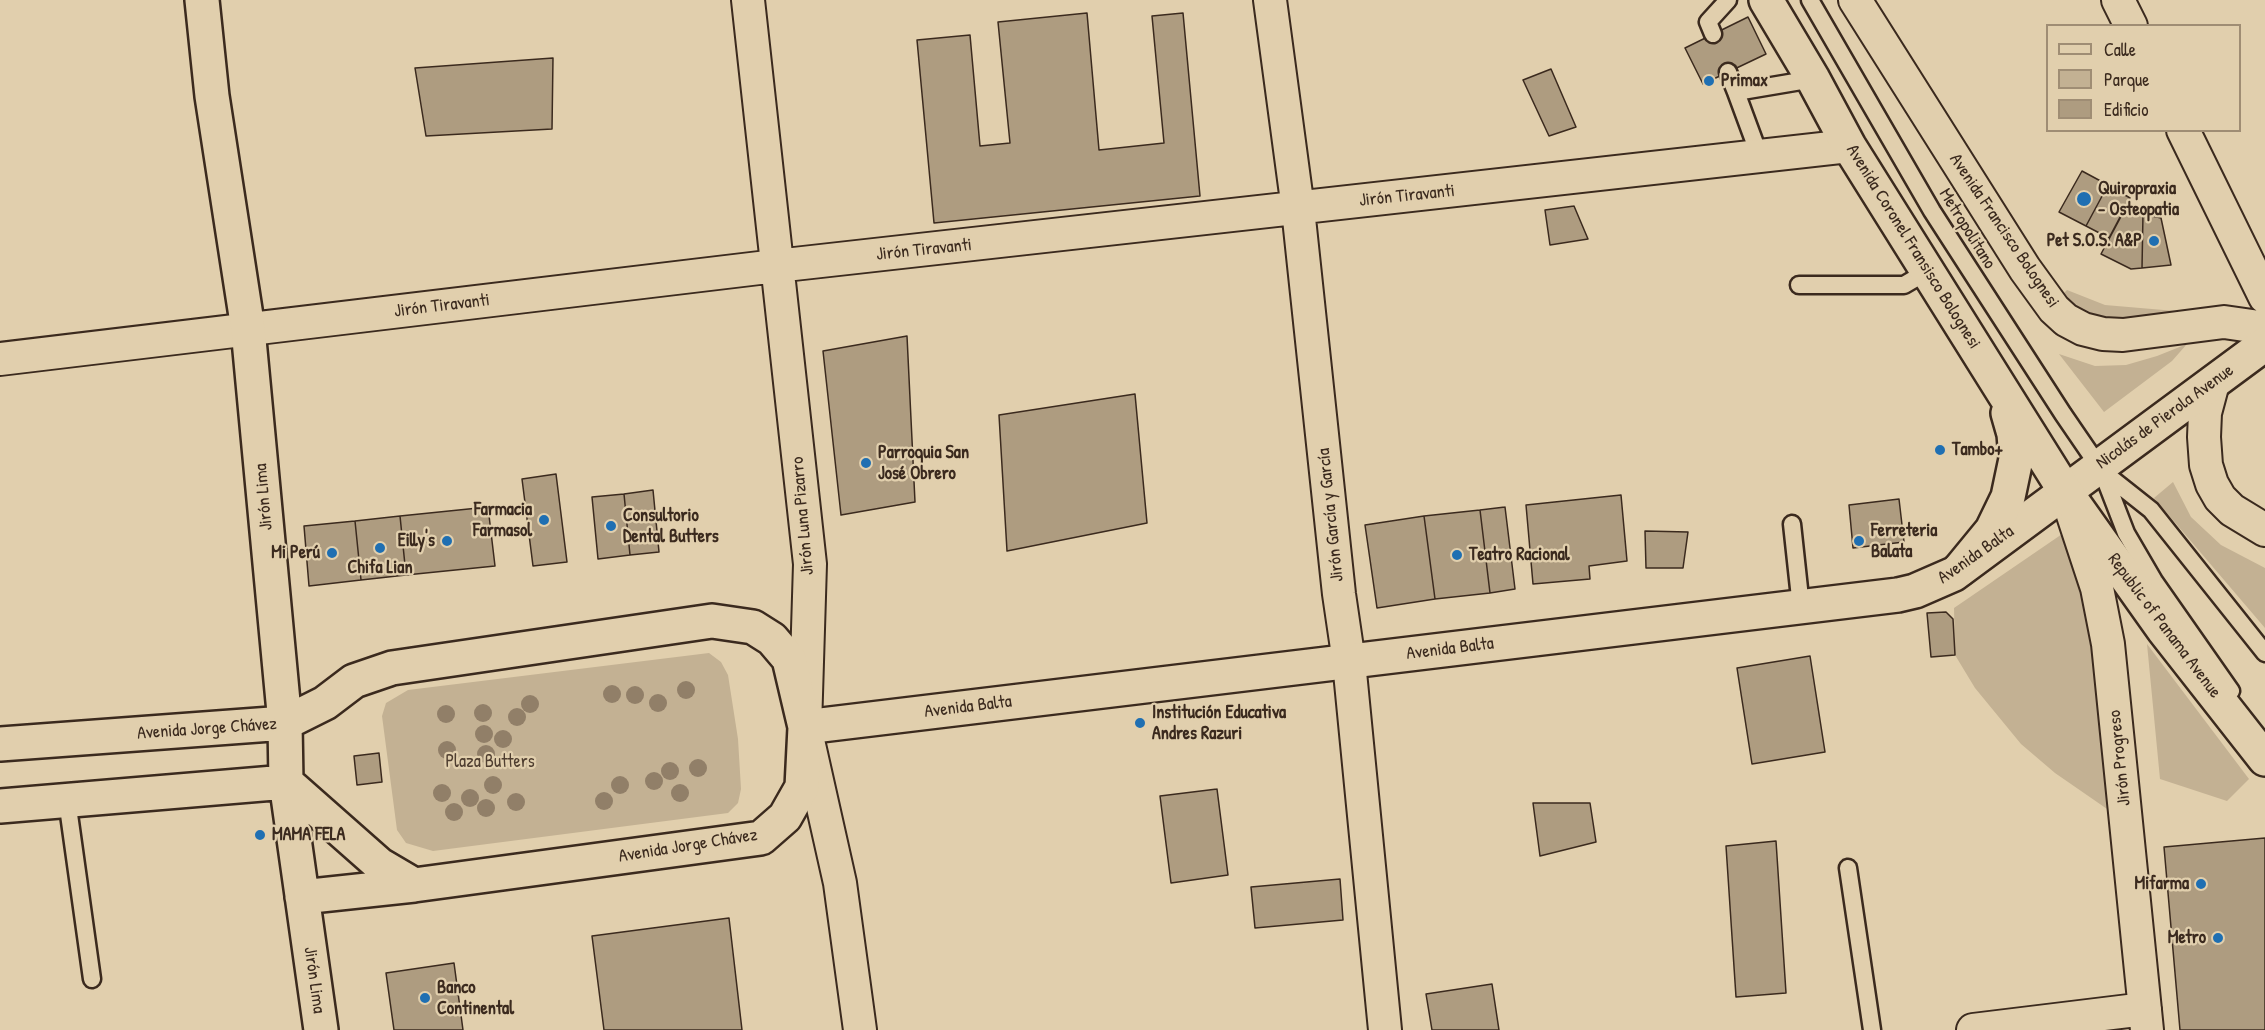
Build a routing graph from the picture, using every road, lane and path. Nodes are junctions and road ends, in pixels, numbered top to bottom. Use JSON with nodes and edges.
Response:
{"nodes":[{"id":1,"x":202,"y":0,"type":"edge"},
{"id":2,"x":748,"y":0,"type":"edge"},
{"id":3,"x":1270,"y":0,"type":"edge"},
{"id":4,"x":1728,"y":0,"type":"edge"},
{"id":5,"x":1766,"y":0,"type":"edge"},
{"id":6,"x":1810,"y":0,"type":"edge"},
{"id":7,"x":1855,"y":0,"type":"edge"},
{"id":8,"x":2118,"y":0,"type":"edge"},
{"id":9,"x":2130,"y":24,"type":"edge"},
{"id":10,"x":1713,"y":34,"type":"dead end"},
{"id":11,"x":1728,"y":72,"type":"dead end"},
{"id":12,"x":1813,"y":79,"type":"junction"},
{"id":13,"x":1736,"y":92,"type":"junction"},
{"id":14,"x":2184,"y":132,"type":"edge"},
{"id":15,"x":1849,"y":146,"type":"junction"},
{"id":16,"x":1760,"y":157,"type":"junction"},
{"id":17,"x":1298,"y":208,"type":"junction"},
{"id":18,"x":776,"y":266,"type":"junction"},
{"id":19,"x":1928,"y":271,"type":"junction"},
{"id":20,"x":1799,"y":285,"type":"dead end"},
{"id":21,"x":2265,"y":297,"type":"edge"},
{"id":22,"x":2265,"y":328,"type":"edge"},
{"id":23,"x":248,"y":329,"type":"junction"},
{"id":24,"x":2265,"y":344,"type":"edge"},
{"id":25,"x":1981,"y":354,"type":"junction"},
{"id":26,"x":0,"y":359,"type":"edge"},
{"id":27,"x":2212,"y":383,"type":"junction"},
{"id":28,"x":2100,"y":469,"type":"junction"},
{"id":29,"x":2065,"y":491,"type":"junction"},
{"id":30,"x":1792,"y":524,"type":"dead end"},
{"id":31,"x":2265,"y":530,"type":"edge"},
{"id":32,"x":1960,"y":569,"type":"junction"},
{"id":33,"x":1802,"y":607,"type":"junction"},
{"id":34,"x":2265,"y":653,"type":"edge"},
{"id":35,"x":1349,"y":662,"type":"junction"},
{"id":36,"x":285,"y":723,"type":"junction"},
{"id":37,"x":805,"y":727,"type":"junction"},
{"id":38,"x":2265,"y":735,"type":"edge"},
{"id":39,"x":0,"y":744,"type":"edge"},
{"id":40,"x":2265,"y":759,"type":"edge"},
{"id":41,"x":286,"y":782,"type":"junction"},
{"id":42,"x":67,"y":800,"type":"junction"},
{"id":43,"x":0,"y":806,"type":"edge"},
{"id":44,"x":1848,"y":868,"type":"dead end"},
{"id":45,"x":414,"y":885,"type":"junction"},
{"id":46,"x":302,"y":897,"type":"junction"},
{"id":47,"x":92,"y":979,"type":"dead end"},
{"id":48,"x":2146,"y":1019,"type":"edge"},
{"id":49,"x":321,"y":1030,"type":"edge"},
{"id":50,"x":860,"y":1030,"type":"edge"},
{"id":51,"x":1385,"y":1030,"type":"edge"},
{"id":52,"x":1872,"y":1030,"type":"edge"},
{"id":53,"x":1972,"y":1030,"type":"edge"}],
"edges":[{"from":1,"to":23,"type":"main road","name":"Jirón Lima"},
{"from":2,"to":18,"type":"street","name":"Jirón Luna Pizarro"},
{"from":3,"to":17,"type":"street","name":"Jirón García y García"},
{"from":4,"to":10,"type":"lane"},
{"from":5,"to":12,"type":"main road","name":"Avenida Coronel Fransisco Bolognesi"},
{"from":6,"to":28,"type":"lane","name":"Metropolitano"},
{"from":7,"to":22,"type":"street","name":"Avenida Francisco Bolognesi"},
{"from":8,"to":9,"type":"street"},
{"from":11,"to":13,"type":"lane"},
{"from":12,"to":13,"type":"lane"},
{"from":12,"to":15,"type":"main road","name":"Avenida Coronel Fransisco Bolognesi"},
{"from":13,"to":16,"type":"lane"},
{"from":14,"to":21,"type":"street"},
{"from":15,"to":16,"type":"street","name":"Jirón Tiravanti"},
{"from":15,"to":19,"type":"main road","name":"Avenida Coronel Fransisco Bolognesi"},
{"from":16,"to":17,"type":"street","name":"Jirón Tiravanti"},
{"from":17,"to":18,"type":"street","name":"Jirón Tiravanti"},
{"from":17,"to":35,"type":"street","name":"Jirón García y García"},
{"from":18,"to":23,"type":"street","name":"Jirón Tiravanti"},
{"from":18,"to":37,"type":"street","name":"Jirón Luna Pizarro"},
{"from":19,"to":20,"type":"lane"},
{"from":19,"to":25,"type":"main road","name":"Avenida Coronel Fransisco Bolognesi"},
{"from":23,"to":26,"type":"street","name":"Jirón Tiravanti"},
{"from":23,"to":36,"type":"main road","name":"Jirón Lima"},
{"from":24,"to":27,"type":"main road","name":"Nicolás de Pierola Avenue"},
{"from":25,"to":29,"type":"main road","name":"Avenida Coronel Fransisco Bolognesi"},
{"from":25,"to":32,"type":"main road"},
{"from":27,"to":28,"type":"main road","name":"Nicolás de Pierola Avenue"},
{"from":27,"to":31,"type":"street"},
{"from":28,"to":29,"type":"main road","name":"Nicolás de Pierola Avenue"},
{"from":28,"to":34,"type":"lane","name":"Metropolitano"},
{"from":28,"to":38,"type":"lane","name":"Metropolitano"},
{"from":29,"to":32,"type":"main road","name":"Avenida Balta"},
{"from":29,"to":40,"type":"main road","name":"Republic of Panama Avenue"},
{"from":29,"to":48,"type":"street","name":"Jirón Progreso"},
{"from":30,"to":33,"type":"lane"},
{"from":32,"to":33,"type":"main road","name":"Avenida Balta"},
{"from":33,"to":35,"type":"main road","name":"Avenida Balta"},
{"from":35,"to":37,"type":"main road","name":"Avenida Balta"},
{"from":35,"to":51,"type":"street","name":"Jirón García y García"},
{"from":36,"to":37,"type":"main road","name":"Avenida Jorge Chávez"},
{"from":36,"to":39,"type":"main road","name":"Avenida Jorge Chávez"},
{"from":36,"to":41,"type":"main road","name":"Jirón Lima"},
{"from":37,"to":45,"type":"main road","name":"Avenida Jorge Chávez"},
{"from":37,"to":50,"type":"street","name":"Jirón Luna Pizarro"},
{"from":41,"to":42,"type":"main road"},
{"from":41,"to":45,"type":"main road"},
{"from":41,"to":46,"type":"main road","name":"Jirón Lima"},
{"from":42,"to":43,"type":"main road"},
{"from":42,"to":47,"type":"lane"},
{"from":44,"to":52,"type":"lane"},
{"from":45,"to":46,"type":"main road","name":"Avenida Jorge Chávez"},
{"from":46,"to":49,"type":"main road","name":"Jirón Lima"},
{"from":48,"to":53,"type":"street"}]}
